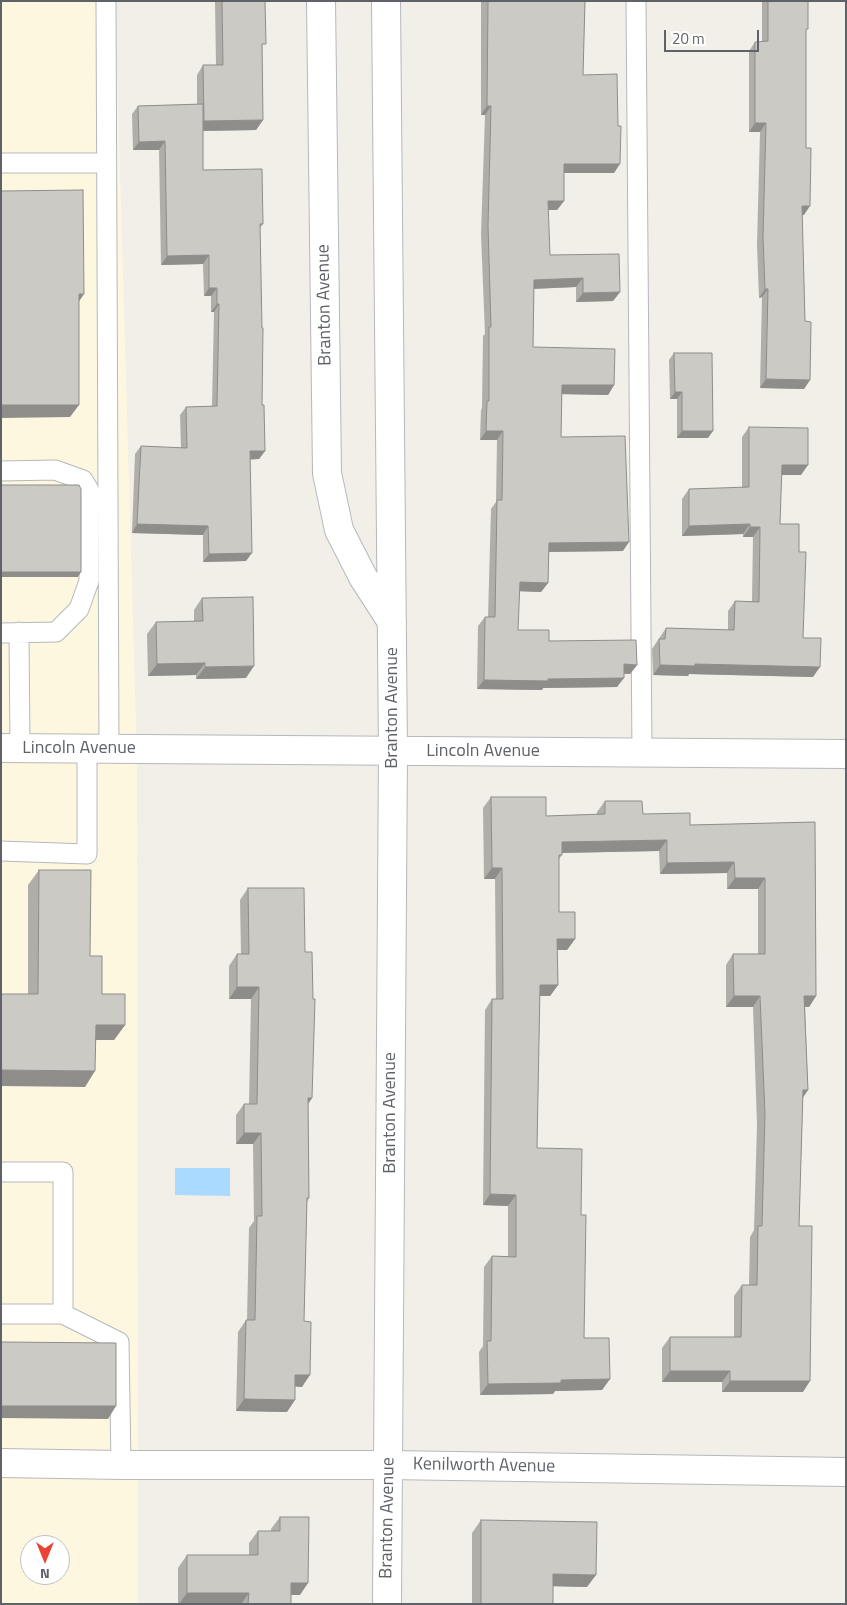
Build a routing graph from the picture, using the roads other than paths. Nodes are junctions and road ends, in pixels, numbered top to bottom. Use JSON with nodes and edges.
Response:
{"nodes":[{"id":1,"x":106,"y":1,"type":"edge"},
{"id":2,"x":322,"y":1,"type":"edge"},
{"id":3,"x":386,"y":1,"type":"edge"},
{"id":4,"x":636,"y":1,"type":"edge"},
{"id":5,"x":1,"y":163,"type":"edge"},
{"id":6,"x":106,"y":163,"type":"junction"},
{"id":7,"x":1,"y":471,"type":"edge"},
{"id":8,"x":392,"y":622,"type":"junction"},
{"id":9,"x":10,"y":632,"type":"edge"},
{"id":10,"x":11,"y":749,"type":"edge"},
{"id":11,"x":98,"y":749,"type":"junction"},
{"id":12,"x":393,"y":752,"type":"junction"},
{"id":13,"x":642,"y":753,"type":"junction"},
{"id":14,"x":846,"y":754,"type":"edge"},
{"id":15,"x":1,"y":851,"type":"edge"},
{"id":16,"x":1,"y":1172,"type":"edge"},
{"id":17,"x":1,"y":1314,"type":"edge"},
{"id":18,"x":63,"y":1314,"type":"junction"},
{"id":19,"x":1,"y":1463,"type":"edge"},
{"id":20,"x":121,"y":1465,"type":"junction"},
{"id":21,"x":388,"y":1465,"type":"junction"},
{"id":22,"x":846,"y":1472,"type":"edge"},
{"id":23,"x":387,"y":1604,"type":"edge"}],
"edges":[{"from":1,"to":6,"type":"lane"},
{"from":2,"to":8,"type":"street","name":"Branton Avenue"},
{"from":3,"to":8,"type":"street","name":"Branton Avenue"},
{"from":4,"to":13,"type":"lane"},
{"from":5,"to":6,"type":"lane"},
{"from":6,"to":11,"type":"lane"},
{"from":7,"to":9,"type":"lane"},
{"from":8,"to":12,"type":"street","name":"Branton Avenue"},
{"from":9,"to":10,"type":"lane"},
{"from":10,"to":11,"type":"street","name":"Lincoln Avenue"},
{"from":11,"to":12,"type":"street","name":"Lincoln Avenue"},
{"from":11,"to":15,"type":"lane"},
{"from":12,"to":13,"type":"street","name":"Lincoln Avenue"},
{"from":12,"to":21,"type":"street","name":"Branton Avenue"},
{"from":13,"to":14,"type":"street","name":"Lincoln Avenue"},
{"from":16,"to":18,"type":"lane"},
{"from":17,"to":18,"type":"lane"},
{"from":18,"to":20,"type":"lane"},
{"from":19,"to":20,"type":"street","name":"Kenilworth Avenue"},
{"from":20,"to":21,"type":"street","name":"Kenilworth Avenue"},
{"from":21,"to":22,"type":"street","name":"Kenilworth Avenue"},
{"from":21,"to":23,"type":"street","name":"Branton Avenue"}]}
